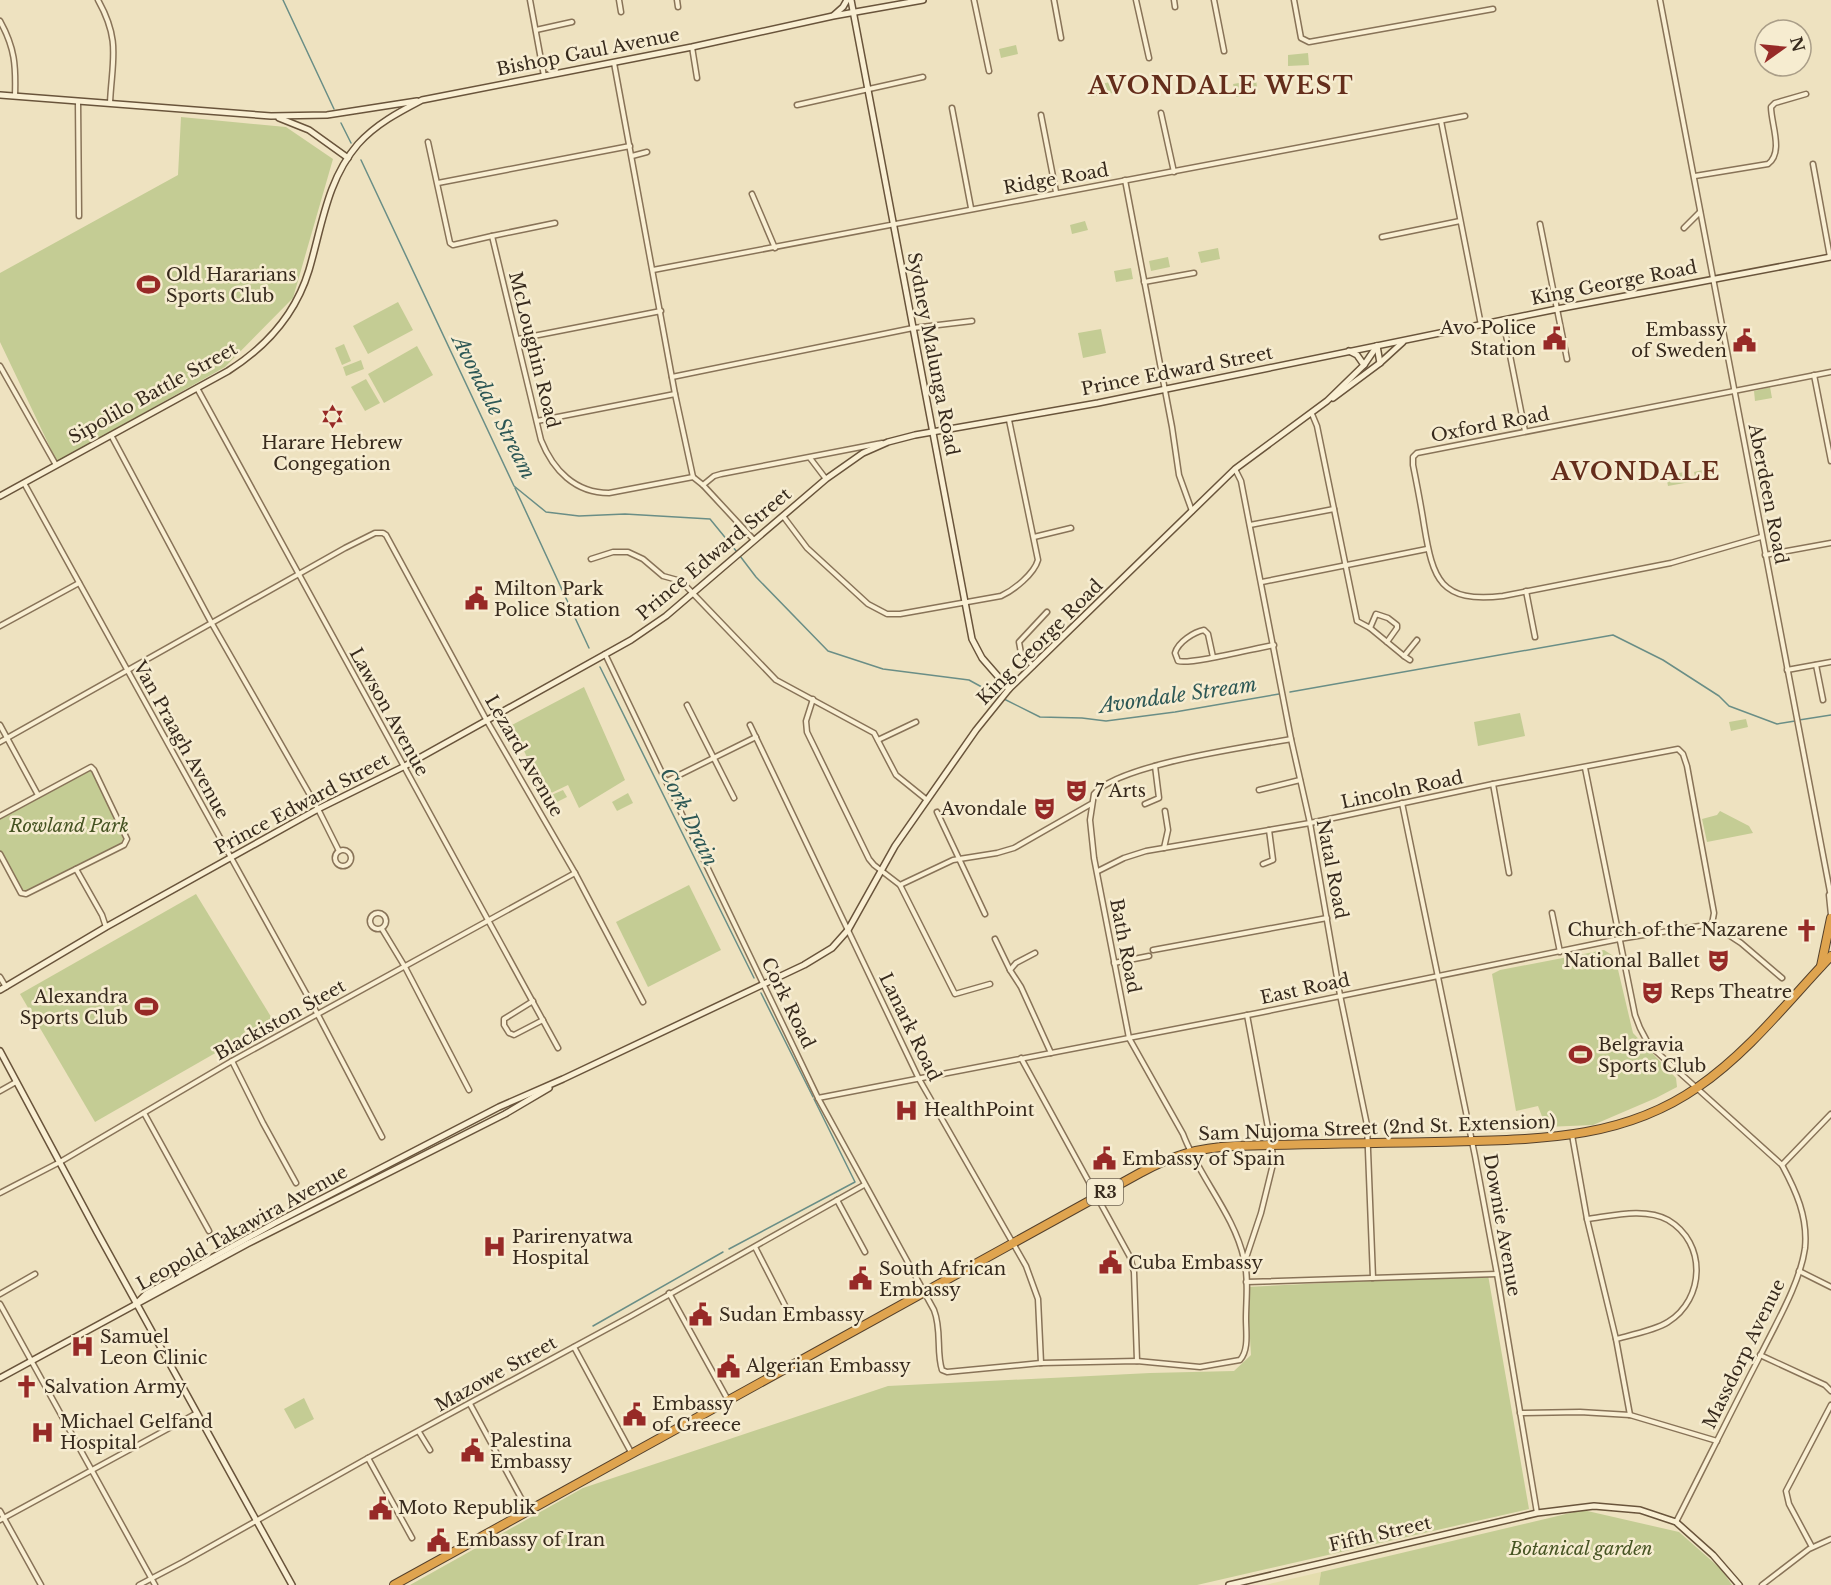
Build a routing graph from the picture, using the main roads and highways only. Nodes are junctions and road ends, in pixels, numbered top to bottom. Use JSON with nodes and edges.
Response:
{"nodes":[{"id":1,"x":849,"y":0,"type":"edge"},
{"id":2,"x":924,"y":0,"type":"edge"},
{"id":3,"x":854,"y":12,"type":"junction"},
{"id":4,"x":833,"y":16,"type":"junction"},
{"id":5,"x":0,"y":94,"type":"edge"},
{"id":6,"x":422,"y":100,"type":"junction"},
{"id":7,"x":271,"y":116,"type":"junction"},
{"id":8,"x":348,"y":158,"type":"junction"},
{"id":9,"x":1830,"y":257,"type":"edge"},
{"id":10,"x":1404,"y":341,"type":"junction"},
{"id":11,"x":1377,"y":346,"type":"junction"},
{"id":12,"x":1349,"y":351,"type":"junction"},
{"id":13,"x":1380,"y":363,"type":"junction"},
{"id":14,"x":1364,"y":365,"type":"junction"},
{"id":15,"x":1327,"y":401,"type":"junction"},
{"id":16,"x":932,"y":432,"type":"junction"},
{"id":17,"x":0,"y":496,"type":"edge"},
{"id":18,"x":1010,"y":689,"type":"junction"},
{"id":19,"x":1831,"y":917,"type":"edge"},
{"id":20,"x":1831,"y":956,"type":"edge"},
{"id":21,"x":1831,"y":961,"type":"edge"},
{"id":22,"x":1820,"y":967,"type":"junction"},
{"id":23,"x":764,"y":984,"type":"joint"},
{"id":24,"x":3,"y":988,"type":"edge"},
{"id":25,"x":0,"y":1051,"type":"edge"},
{"id":26,"x":137,"y":1303,"type":"junction"},
{"id":27,"x":0,"y":1378,"type":"edge"},
{"id":28,"x":292,"y":1585,"type":"edge"},
{"id":29,"x":394,"y":1585,"type":"edge"},
{"id":30,"x":1229,"y":1585,"type":"edge"},
{"id":31,"x":1739,"y":1585,"type":"edge"}],
"edges":[{"from":1,"to":3,"type":"main road","name":"Sydney Malunga Road"},
{"from":1,"to":4,"type":"main road"},
{"from":2,"to":3,"type":"main road","name":"Bishop Gaul Avenue"},
{"from":3,"to":4,"type":"main road","name":"Bishop Gaul Avenue"},
{"from":3,"to":16,"type":"main road","name":"Sydney Malunga Road"},
{"from":4,"to":6,"type":"main road","name":"Bishop Gaul Avenue"},
{"from":5,"to":7,"type":"main road"},
{"from":6,"to":7,"type":"main road"},
{"from":6,"to":8,"type":"main road","name":"Bishop Gaul Avenue"},
{"from":7,"to":8,"type":"main road"},
{"from":8,"to":17,"type":"main road","name":"Sipolilo Battle Street"},
{"from":9,"to":10,"type":"main road","name":"King George Road"},
{"from":10,"to":11,"type":"main road","name":"Prince Edward Street"},
{"from":10,"to":13,"type":"main road","name":"King George Road"},
{"from":11,"to":12,"type":"main road","name":"Prince Edward Street"},
{"from":11,"to":13,"type":"main road"},
{"from":11,"to":14,"type":"main road","name":"King George Road"},
{"from":12,"to":14,"type":"main road"},
{"from":12,"to":16,"type":"main road","name":"Prince Edward Street"},
{"from":13,"to":15,"type":"main road","name":"King George Road"},
{"from":14,"to":15,"type":"main road","name":"King George Road"},
{"from":15,"to":18,"type":"main road","name":"King George Road"},
{"from":16,"to":18,"type":"main road","name":"Sydney Malunga Road"},
{"from":16,"to":24,"type":"main road","name":"Prince Edward Street"},
{"from":18,"to":23,"type":"main road","name":"King George Road"},
{"from":19,"to":22,"type":"highway"},
{"from":20,"to":22,"type":"highway","name":"Sam Nujoma Street (2nd St. Extension)","number":"R3"},
{"from":21,"to":22,"type":"highway"},
{"from":22,"to":29,"type":"highway","name":"Sam Nujoma Street (2nd St. Extension)","number":"R3"},
{"from":23,"to":26,"type":"main road","name":"Leopold Takawira Avenue"},
{"from":25,"to":26,"type":"main road"},
{"from":26,"to":27,"type":"main road","name":"Leopold Takawira Avenue"},
{"from":26,"to":28,"type":"main road"},
{"from":30,"to":31,"type":"main road","name":"Fifth Street"}]}
